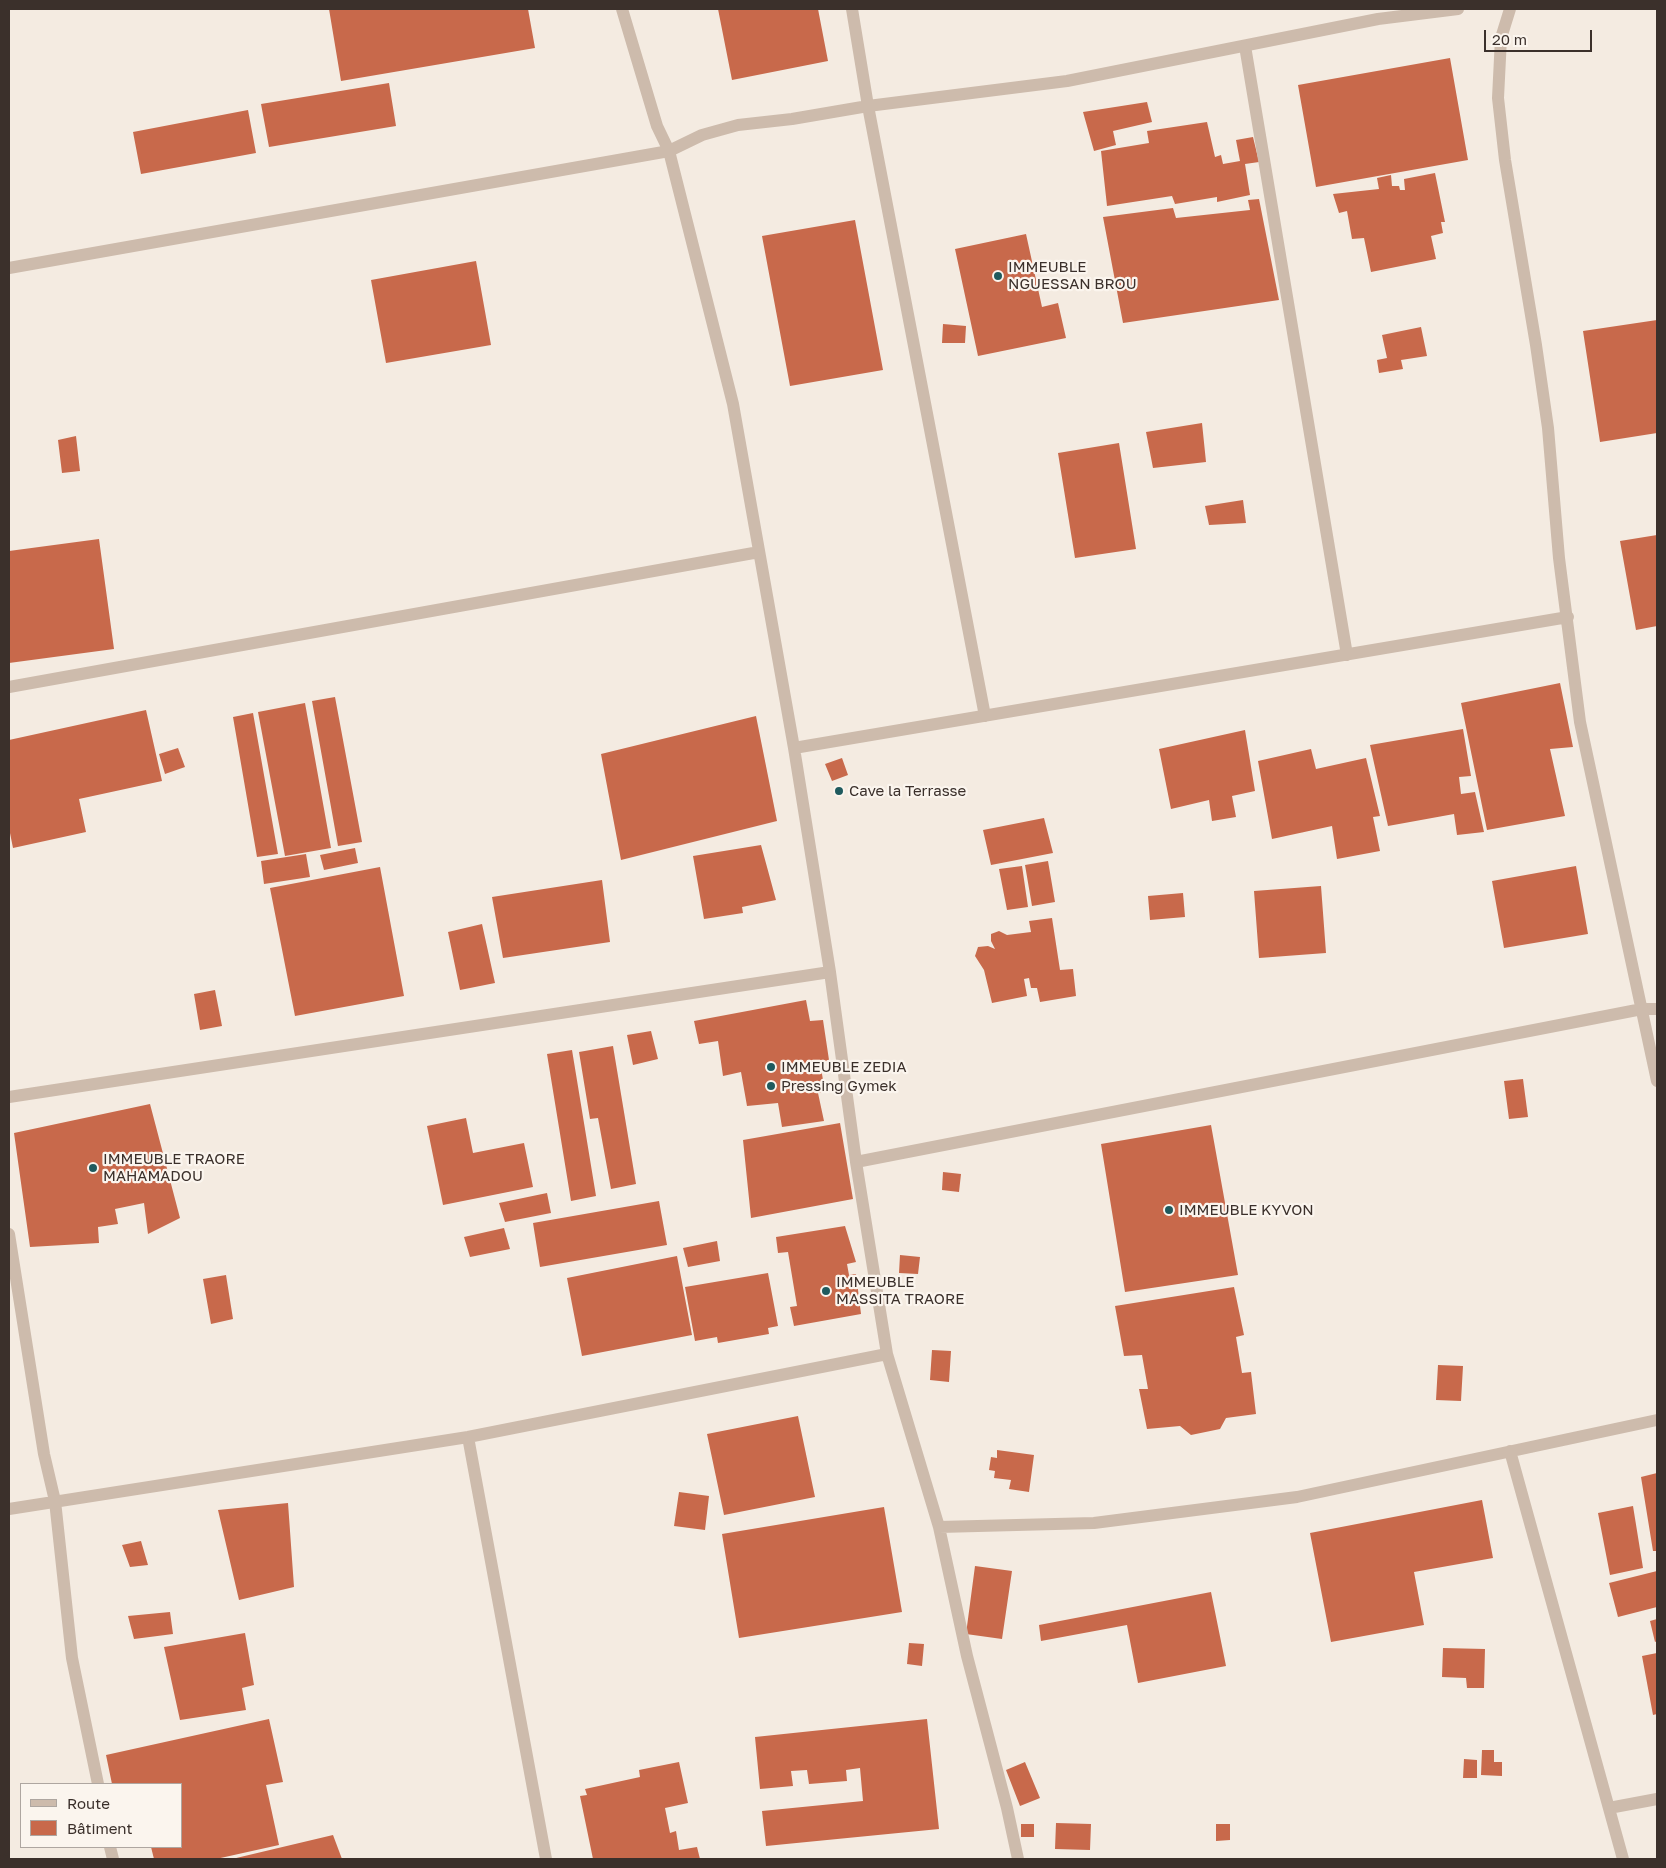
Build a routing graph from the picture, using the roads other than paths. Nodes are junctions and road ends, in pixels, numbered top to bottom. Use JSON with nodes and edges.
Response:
{"nodes":[{"id":1,"x":622,"y":9,"type":"edge"},
{"id":2,"x":852,"y":9,"type":"edge"},
{"id":3,"x":1458,"y":9,"type":"edge"},
{"id":4,"x":1510,"y":9,"type":"edge"},
{"id":5,"x":1245,"y":46,"type":"junction"},
{"id":6,"x":868,"y":106,"type":"junction"},
{"id":7,"x":669,"y":151,"type":"junction"},
{"id":8,"x":9,"y":268,"type":"edge"},
{"id":9,"x":759,"y":552,"type":"junction"},
{"id":10,"x":1568,"y":617,"type":"junction"},
{"id":11,"x":1347,"y":655,"type":"junction"},
{"id":12,"x":9,"y":687,"type":"edge"},
{"id":13,"x":986,"y":716,"type":"junction"},
{"id":14,"x":794,"y":748,"type":"junction"},
{"id":15,"x":830,"y":972,"type":"junction"},
{"id":16,"x":1657,"y":1009,"type":"edge"},
{"id":17,"x":1642,"y":1010,"type":"junction"},
{"id":18,"x":1657,"y":1081,"type":"edge"},
{"id":19,"x":9,"y":1097,"type":"edge"},
{"id":20,"x":856,"y":1162,"type":"junction"},
{"id":21,"x":9,"y":1234,"type":"edge"},
{"id":22,"x":887,"y":1354,"type":"junction"},
{"id":23,"x":1657,"y":1420,"type":"edge"},
{"id":24,"x":468,"y":1436,"type":"junction"},
{"id":25,"x":1510,"y":1451,"type":"junction"},
{"id":26,"x":55,"y":1501,"type":"junction"},
{"id":27,"x":9,"y":1509,"type":"edge"},
{"id":28,"x":939,"y":1527,"type":"junction"},
{"id":29,"x":98,"y":1783,"type":"edge"},
{"id":30,"x":1657,"y":1799,"type":"edge"},
{"id":31,"x":1609,"y":1808,"type":"junction"},
{"id":32,"x":546,"y":1859,"type":"edge"},
{"id":33,"x":1018,"y":1859,"type":"edge"},
{"id":34,"x":1623,"y":1859,"type":"edge"}],
"edges":[{"from":1,"to":7,"type":"street"},
{"from":2,"to":6,"type":"street"},
{"from":3,"to":5,"type":"street"},
{"from":4,"to":10,"type":"street"},
{"from":5,"to":6,"type":"street"},
{"from":5,"to":11,"type":"street"},
{"from":6,"to":7,"type":"street"},
{"from":6,"to":13,"type":"street"},
{"from":7,"to":8,"type":"street"},
{"from":7,"to":9,"type":"street"},
{"from":9,"to":12,"type":"street"},
{"from":9,"to":14,"type":"street"},
{"from":10,"to":11,"type":"street"},
{"from":10,"to":17,"type":"street"},
{"from":11,"to":13,"type":"street"},
{"from":13,"to":14,"type":"street"},
{"from":14,"to":15,"type":"street"},
{"from":15,"to":19,"type":"street"},
{"from":15,"to":20,"type":"street"},
{"from":16,"to":17,"type":"street"},
{"from":17,"to":18,"type":"street"},
{"from":17,"to":20,"type":"street"},
{"from":20,"to":22,"type":"street"},
{"from":21,"to":26,"type":"street"},
{"from":22,"to":24,"type":"street"},
{"from":22,"to":28,"type":"street"},
{"from":23,"to":25,"type":"street"},
{"from":24,"to":26,"type":"street"},
{"from":24,"to":32,"type":"street"},
{"from":25,"to":28,"type":"street"},
{"from":25,"to":31,"type":"street"},
{"from":26,"to":27,"type":"street"},
{"from":26,"to":29,"type":"street"},
{"from":28,"to":33,"type":"street"},
{"from":30,"to":31,"type":"street"},
{"from":31,"to":34,"type":"street"}]}
